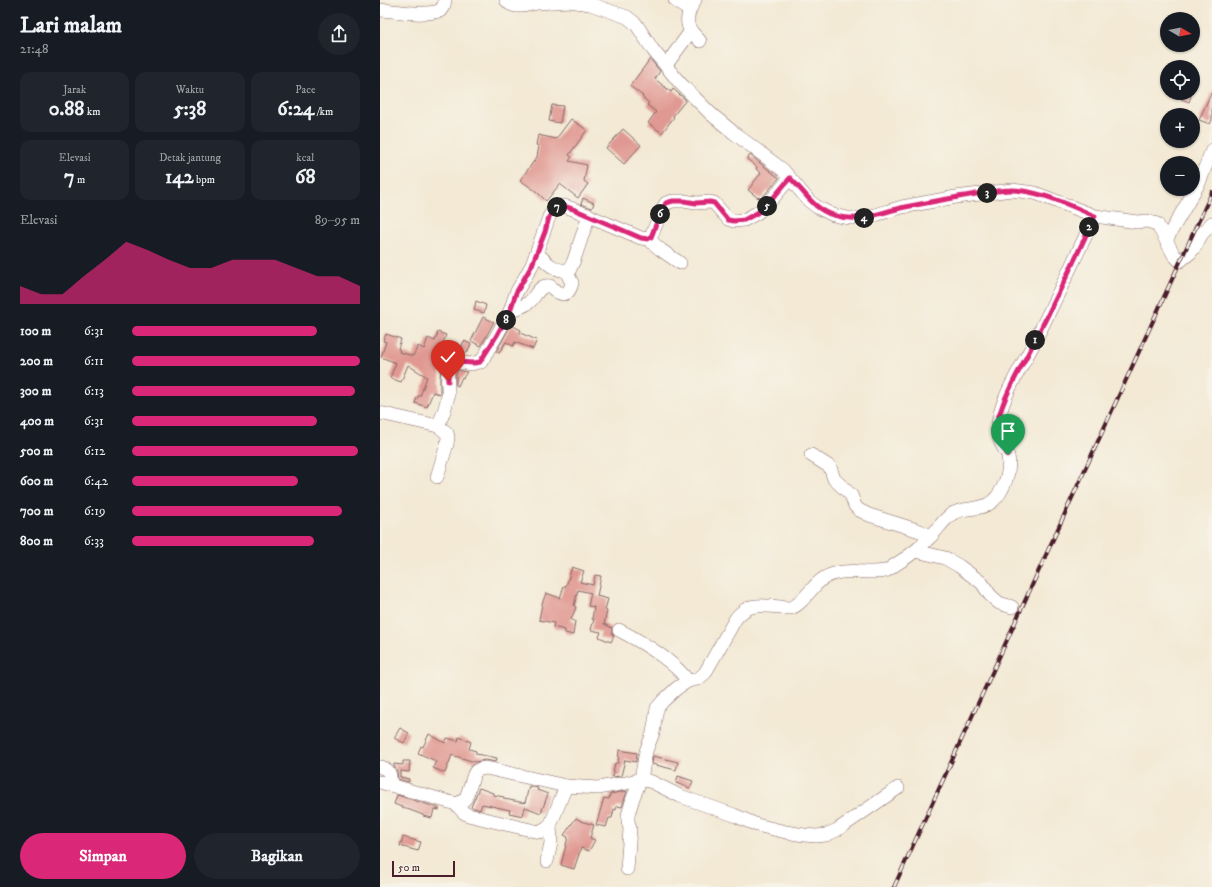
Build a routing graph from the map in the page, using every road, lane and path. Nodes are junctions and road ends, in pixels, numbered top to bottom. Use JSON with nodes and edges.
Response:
{"nodes":[{"id":1,"x":445,"y":0,"type":"edge"},
{"id":2,"x":506,"y":0,"type":"edge"},
{"id":3,"x":675,"y":0,"type":"edge"},
{"id":4,"x":692,"y":5,"type":"edge"},
{"id":5,"x":380,"y":10,"type":"edge"},
{"id":6,"x":666,"y":66,"type":"junction"},
{"id":7,"x":1212,"y":150,"type":"edge"},
{"id":8,"x":790,"y":178,"type":"junction"},
{"id":9,"x":589,"y":215,"type":"junction"},
{"id":10,"x":1095,"y":216,"type":"junction"},
{"id":11,"x":1212,"y":223,"type":"edge"},
{"id":12,"x":648,"y":239,"type":"junction"},
{"id":13,"x":1166,"y":240,"type":"junction"},
{"id":14,"x":537,"y":253,"type":"junction"},
{"id":15,"x":680,"y":262,"type":"dead end"},
{"id":16,"x":569,"y":271,"type":"junction"},
{"id":17,"x":510,"y":311,"type":"junction"},
{"id":18,"x":380,"y":413,"type":"edge"},
{"id":19,"x":438,"y":426,"type":"junction"},
{"id":20,"x":811,"y":455,"type":"dead end"},
{"id":21,"x":437,"y":477,"type":"dead end"},
{"id":22,"x":931,"y":536,"type":"junction"},
{"id":23,"x":916,"y":551,"type":"junction"},
{"id":24,"x":1012,"y":607,"type":"dead end"},
{"id":25,"x":619,"y":630,"type":"dead end"},
{"id":26,"x":688,"y":681,"type":"junction"},
{"id":27,"x":381,"y":767,"type":"dead end"},
{"id":28,"x":641,"y":779,"type":"junction"},
{"id":29,"x":385,"y":783,"type":"edge"},
{"id":30,"x":566,"y":786,"type":"junction"},
{"id":31,"x":898,"y":788,"type":"dead end"},
{"id":32,"x":456,"y":804,"type":"junction"},
{"id":33,"x":550,"y":826,"type":"junction"},
{"id":34,"x":547,"y":862,"type":"dead end"},
{"id":35,"x":627,"y":869,"type":"dead end"}],
"edges":[{"from":1,"to":5,"type":"street"},
{"from":2,"to":6,"type":"street"},
{"from":3,"to":4,"type":"street"},
{"from":4,"to":6,"type":"street"},
{"from":6,"to":8,"type":"street"},
{"from":7,"to":13,"type":"street"},
{"from":8,"to":10,"type":"street"},
{"from":8,"to":12,"type":"street"},
{"from":9,"to":12,"type":"street"},
{"from":9,"to":14,"type":"street"},
{"from":9,"to":16,"type":"street"},
{"from":10,"to":13,"type":"street"},
{"from":10,"to":22,"type":"street"},
{"from":11,"to":13,"type":"street"},
{"from":12,"to":15,"type":"street"},
{"from":14,"to":16,"type":"street"},
{"from":14,"to":17,"type":"street"},
{"from":16,"to":17,"type":"street"},
{"from":17,"to":19,"type":"street"},
{"from":18,"to":19,"type":"street"},
{"from":19,"to":21,"type":"street"},
{"from":20,"to":22,"type":"street"},
{"from":22,"to":23,"type":"street"},
{"from":23,"to":24,"type":"street"},
{"from":23,"to":26,"type":"street"},
{"from":25,"to":26,"type":"street"},
{"from":26,"to":28,"type":"street"},
{"from":27,"to":29,"type":"street"},
{"from":28,"to":30,"type":"street"},
{"from":28,"to":31,"type":"street"},
{"from":28,"to":35,"type":"street"},
{"from":29,"to":32,"type":"street"},
{"from":30,"to":32,"type":"street"},
{"from":30,"to":33,"type":"street"},
{"from":32,"to":33,"type":"street"},
{"from":33,"to":34,"type":"street"}]}
